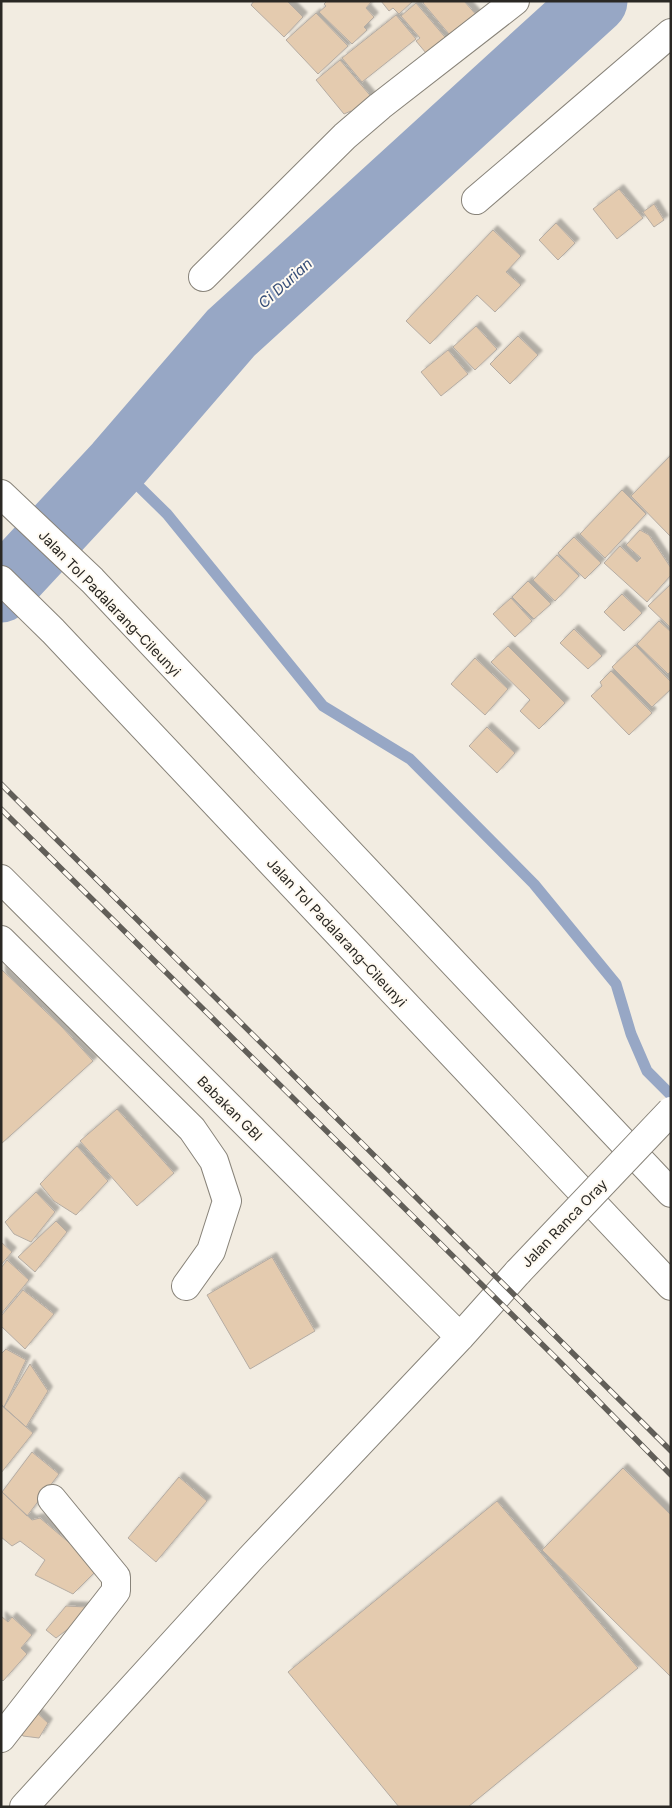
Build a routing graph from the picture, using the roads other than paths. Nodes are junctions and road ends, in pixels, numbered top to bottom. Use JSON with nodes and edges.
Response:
{"nodes":[{"id":1,"x":515,"y":1,"type":"edge"},
{"id":2,"x":671,"y":33,"type":"edge"},
{"id":3,"x":476,"y":200,"type":"dead end"},
{"id":4,"x":203,"y":277,"type":"dead end"},
{"id":5,"x":1,"y":494,"type":"edge"},
{"id":6,"x":1,"y":580,"type":"edge"},
{"id":7,"x":1,"y":879,"type":"edge"},
{"id":8,"x":1,"y":940,"type":"edge"},
{"id":9,"x":671,"y":1111,"type":"edge"},
{"id":10,"x":671,"y":1193,"type":"edge"},
{"id":11,"x":186,"y":1286,"type":"dead end"},
{"id":12,"x":671,"y":1286,"type":"edge"},
{"id":13,"x":460,"y":1337,"type":"junction"},
{"id":14,"x":52,"y":1499,"type":"dead end"},
{"id":15,"x":1,"y":1738,"type":"edge"},
{"id":16,"x":24,"y":1807,"type":"edge"}],
"edges":[{"from":1,"to":4,"type":"main road"},
{"from":2,"to":3,"type":"main road"},
{"from":5,"to":10,"type":"main road","name":"Jalan Tol Padalarang–Cileunyi"},
{"from":6,"to":12,"type":"main road","name":"Jalan Tol Padalarang–Cileunyi"},
{"from":7,"to":13,"type":"main road","name":"Babakan GBI"},
{"from":8,"to":11,"type":"main road"},
{"from":9,"to":13,"type":"main road","name":"Jalan Ranca Oray","bridge":true},
{"from":13,"to":16,"type":"main road","name":"Jalan Ranca Oray"},
{"from":14,"to":15,"type":"main road"}]}
